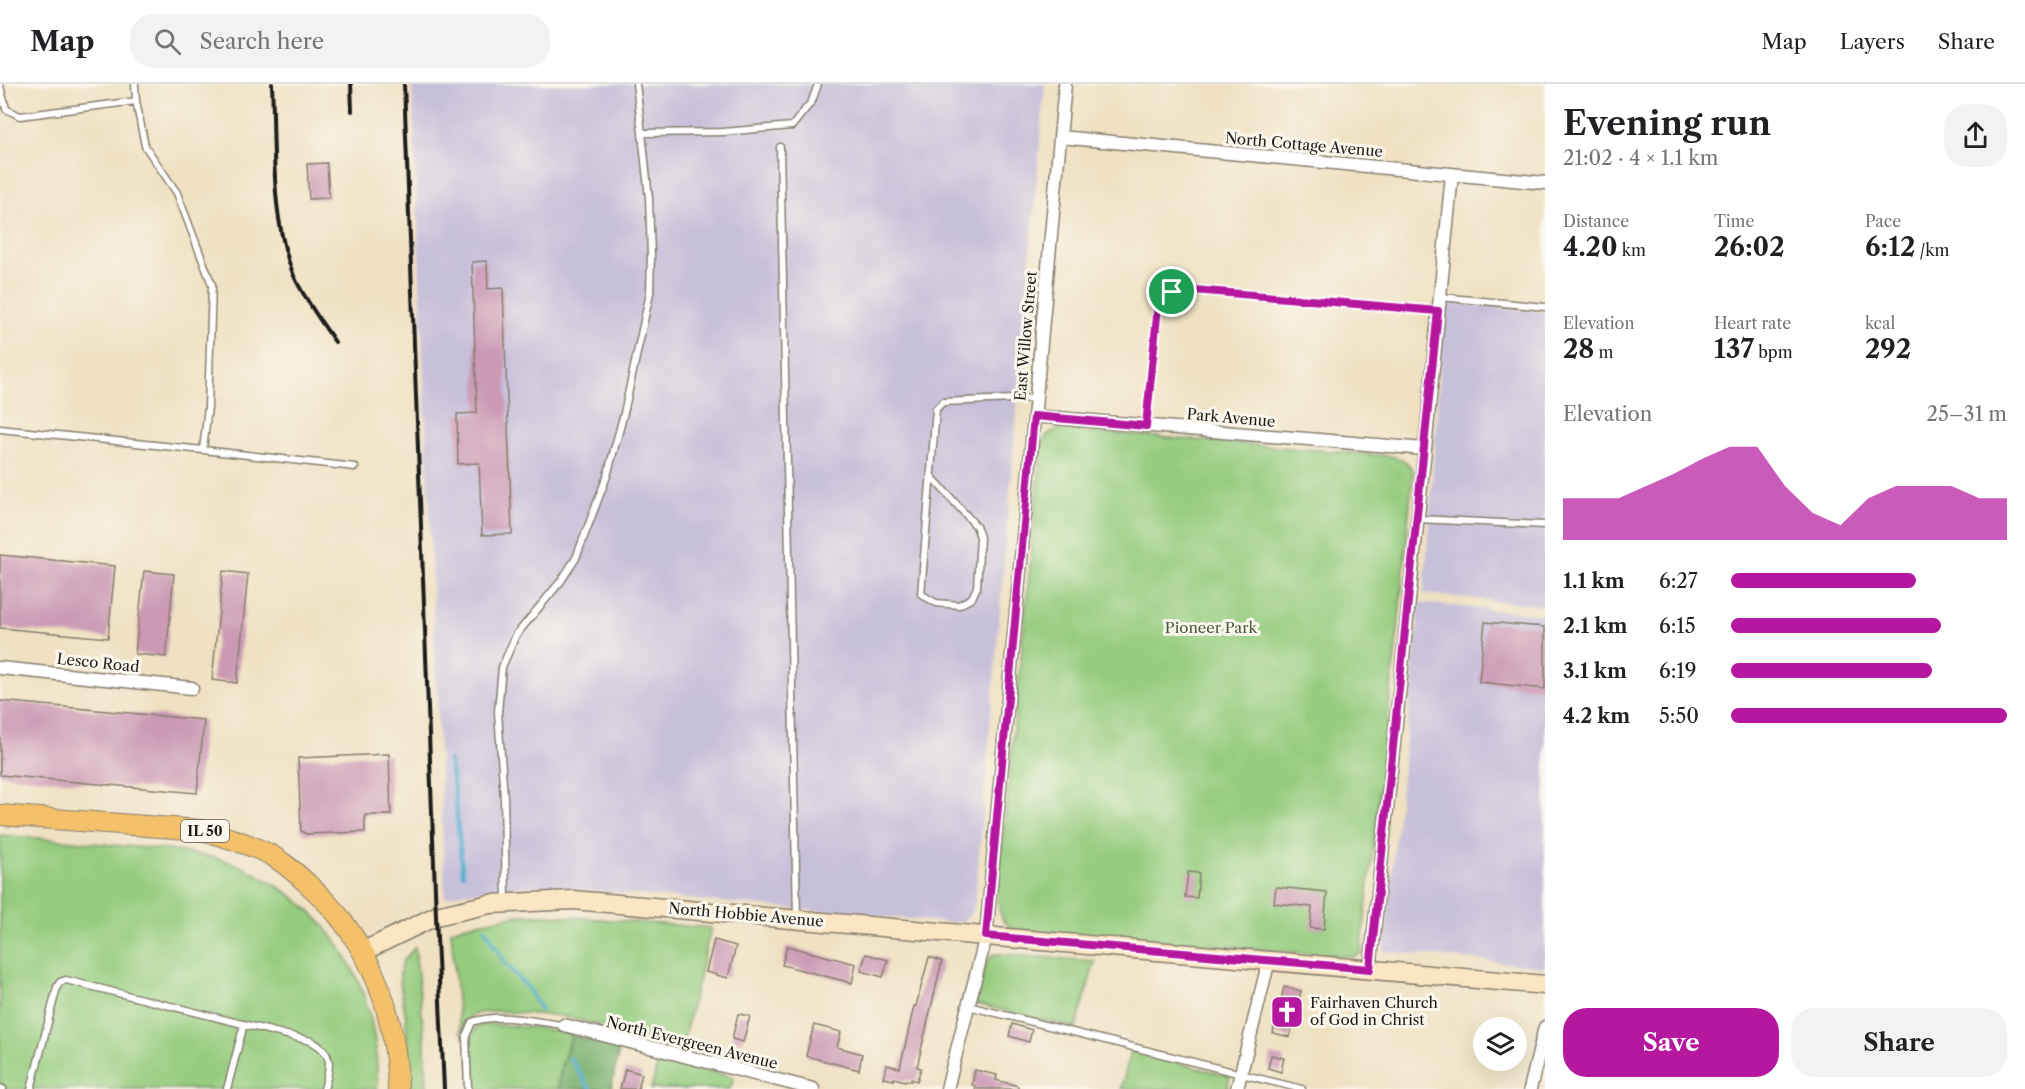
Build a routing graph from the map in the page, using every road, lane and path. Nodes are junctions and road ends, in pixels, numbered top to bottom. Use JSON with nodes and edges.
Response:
{"nodes":[{"id":1,"x":135,"y":84,"type":"edge"},
{"id":2,"x":636,"y":84,"type":"edge"},
{"id":3,"x":818,"y":84,"type":"edge"},
{"id":4,"x":1065,"y":84,"type":"edge"},
{"id":5,"x":0,"y":86,"type":"edge"},
{"id":6,"x":136,"y":101,"type":"junction"},
{"id":7,"x":642,"y":133,"type":"junction"},
{"id":8,"x":1060,"y":137,"type":"junction"},
{"id":9,"x":780,"y":147,"type":"dead end"},
{"id":10,"x":1452,"y":174,"type":"junction"},
{"id":11,"x":1545,"y":183,"type":"edge"},
{"id":12,"x":1440,"y":296,"type":"junction"},
{"id":13,"x":1545,"y":307,"type":"edge"},
{"id":14,"x":1438,"y":311,"type":"junction"},
{"id":15,"x":1036,"y":398,"type":"junction"},
{"id":16,"x":1034,"y":416,"type":"junction"},
{"id":17,"x":1146,"y":426,"type":"junction"},
{"id":18,"x":0,"y":429,"type":"edge"},
{"id":19,"x":1425,"y":449,"type":"junction"},
{"id":20,"x":203,"y":450,"type":"junction"},
{"id":21,"x":355,"y":467,"type":"dead end"},
{"id":22,"x":931,"y":476,"type":"junction"},
{"id":23,"x":1418,"y":519,"type":"junction"},
{"id":24,"x":1545,"y":525,"type":"edge"},
{"id":25,"x":0,"y":668,"type":"edge"},
{"id":26,"x":192,"y":688,"type":"dead end"},
{"id":27,"x":0,"y":815,"type":"edge"},
{"id":28,"x":506,"y":903,"type":"junction"},
{"id":29,"x":797,"y":920,"type":"junction"},
{"id":30,"x":986,"y":936,"type":"junction"},
{"id":31,"x":364,"y":951,"type":"junction"},
{"id":32,"x":1269,"y":960,"type":"junction"},
{"id":33,"x":1370,"y":969,"type":"junction"},
{"id":34,"x":1545,"y":985,"type":"edge"},
{"id":35,"x":968,"y":1006,"type":"junction"},
{"id":36,"x":244,"y":1024,"type":"junction"},
{"id":37,"x":564,"y":1025,"type":"joint"},
{"id":38,"x":1545,"y":1028,"type":"edge"},
{"id":39,"x":1241,"y":1074,"type":"junction"},
{"id":40,"x":31,"y":1089,"type":"edge"},
{"id":41,"x":226,"y":1089,"type":"edge"},
{"id":42,"x":324,"y":1089,"type":"edge"},
{"id":43,"x":398,"y":1089,"type":"edge"},
{"id":44,"x":468,"y":1089,"type":"edge"},
{"id":45,"x":813,"y":1089,"type":"edge"},
{"id":46,"x":947,"y":1089,"type":"edge"},
{"id":47,"x":1237,"y":1089,"type":"edge"},
{"id":48,"x":1302,"y":1089,"type":"edge"},
{"id":49,"x":1530,"y":1089,"type":"edge"}],
"edges":[{"from":1,"to":6,"type":"lane"},
{"from":2,"to":7,"type":"lane"},
{"from":3,"to":7,"type":"lane"},
{"from":4,"to":8,"type":"street","name":"East Willow Street"},
{"from":5,"to":6,"type":"lane"},
{"from":6,"to":20,"type":"lane"},
{"from":7,"to":28,"type":"lane"},
{"from":8,"to":10,"type":"street","name":"North Cottage Avenue"},
{"from":8,"to":15,"type":"street","name":"East Willow Street"},
{"from":9,"to":29,"type":"lane"},
{"from":10,"to":11,"type":"street","name":"North Cottage Avenue"},
{"from":10,"to":12,"type":"street"},
{"from":12,"to":13,"type":"lane"},
{"from":12,"to":14,"type":"street"},
{"from":14,"to":17,"type":"lane"},
{"from":14,"to":19,"type":"street"},
{"from":15,"to":16,"type":"street","name":"East Willow Street"},
{"from":15,"to":22,"type":"lane"},
{"from":16,"to":17,"type":"street","name":"Park Avenue"},
{"from":16,"to":30,"type":"street","name":"East Willow Street"},
{"from":17,"to":19,"type":"street","name":"Park Avenue"},
{"from":18,"to":20,"type":"lane"},
{"from":19,"to":23,"type":"street"},
{"from":20,"to":21,"type":"lane"},
{"from":22,"to":22,"type":"lane"},
{"from":23,"to":24,"type":"lane"},
{"from":23,"to":33,"type":"street"},
{"from":25,"to":26,"type":"street","name":"Lesco Road"},
{"from":27,"to":31,"type":"main road","number":"IL 50"},
{"from":28,"to":29,"type":"main road","name":"North Hobbie Avenue"},
{"from":28,"to":31,"type":"main road","name":"North Hobbie Avenue"},
{"from":29,"to":30,"type":"main road","name":"North Hobbie Avenue"},
{"from":30,"to":32,"type":"main road","name":"North Hobbie Avenue"},
{"from":30,"to":35,"type":"street","name":"East Willow Street"},
{"from":31,"to":43,"type":"main road","number":"IL 50"},
{"from":32,"to":33,"type":"main road","name":"North Hobbie Avenue"},
{"from":32,"to":39,"type":"street"},
{"from":33,"to":34,"type":"main road","name":"North Hobbie Avenue"},
{"from":35,"to":39,"type":"lane"},
{"from":35,"to":46,"type":"street","name":"East Willow Street"},
{"from":36,"to":40,"type":"lane"},
{"from":36,"to":41,"type":"lane"},
{"from":36,"to":42,"type":"lane"},
{"from":37,"to":44,"type":"lane"},
{"from":37,"to":45,"type":"street","name":"North Evergreen Avenue"},
{"from":38,"to":49,"type":"street"},
{"from":39,"to":47,"type":"street"},
{"from":39,"to":48,"type":"lane"}]}
